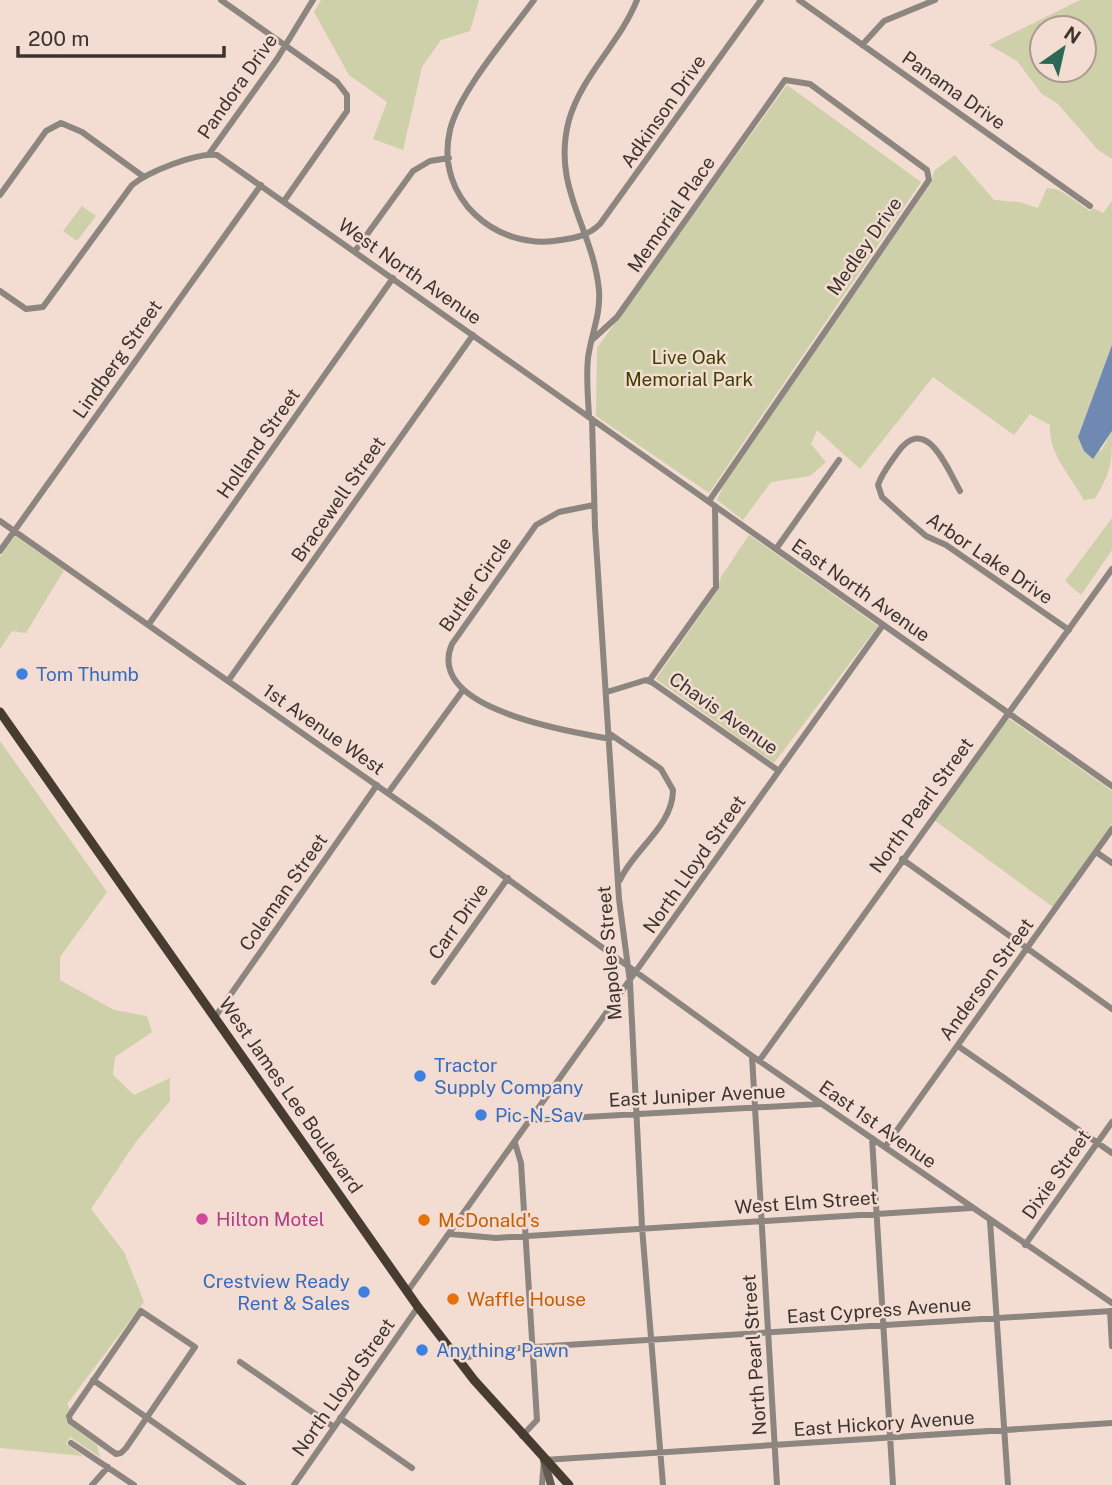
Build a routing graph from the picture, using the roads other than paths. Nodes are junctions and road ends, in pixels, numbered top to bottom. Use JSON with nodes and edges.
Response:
{"nodes":[{"id":1,"x":221,"y":0,"type":"edge"},
{"id":2,"x":313,"y":0,"type":"edge"},
{"id":3,"x":534,"y":0,"type":"edge"},
{"id":4,"x":637,"y":0,"type":"edge"},
{"id":5,"x":761,"y":0,"type":"edge"},
{"id":6,"x":799,"y":0,"type":"edge"},
{"id":7,"x":935,"y":0,"type":"edge"},
{"id":8,"x":286,"y":45,"type":"junction"},
{"id":9,"x":862,"y":45,"type":"junction"},
{"id":10,"x":770,"y":101,"type":"joint"},
{"id":11,"x":209,"y":154,"type":"junction"},
{"id":12,"x":449,"y":158,"type":"junction"},
{"id":13,"x":144,"y":177,"type":"junction"},
{"id":14,"x":261,"y":185,"type":"junction"},
{"id":15,"x":0,"y":195,"type":"edge"},
{"id":16,"x":284,"y":201,"type":"junction"},
{"id":17,"x":1090,"y":206,"type":"dead end"},
{"id":18,"x":584,"y":236,"type":"junction"},
{"id":19,"x":355,"y":251,"type":"junction"},
{"id":20,"x":393,"y":278,"type":"junction"},
{"id":21,"x":0,"y":291,"type":"edge"},
{"id":22,"x":473,"y":335,"type":"junction"},
{"id":23,"x":592,"y":340,"type":"junction"},
{"id":24,"x":590,"y":418,"type":"junction"},
{"id":25,"x":839,"y":460,"type":"dead end"},
{"id":26,"x":960,"y":491,"type":"dead end"},
{"id":27,"x":712,"y":503,"type":"junction"},
{"id":28,"x":594,"y":505,"type":"junction"},
{"id":29,"x":0,"y":521,"type":"edge"},
{"id":30,"x":15,"y":531,"type":"junction"},
{"id":31,"x":776,"y":549,"type":"junction"},
{"id":32,"x":0,"y":551,"type":"edge"},
{"id":33,"x":1112,"y":571,"type":"edge"},
{"id":34,"x":149,"y":624,"type":"junction"},
{"id":35,"x":883,"y":625,"type":"junction"},
{"id":36,"x":1069,"y":630,"type":"junction"},
{"id":37,"x":228,"y":681,"type":"junction"},
{"id":38,"x":649,"y":681,"type":"junction"},
{"id":39,"x":463,"y":690,"type":"junction"},
{"id":40,"x":607,"y":692,"type":"junction"},
{"id":41,"x":0,"y":712,"type":"edge"},
{"id":42,"x":1008,"y":713,"type":"junction"},
{"id":43,"x":610,"y":736,"type":"junction"},
{"id":44,"x":779,"y":771,"type":"junction"},
{"id":45,"x":377,"y":785,"type":"junction"},
{"id":46,"x":1112,"y":786,"type":"edge"},
{"id":47,"x":388,"y":793,"type":"junction"},
{"id":48,"x":1112,"y":829,"type":"edge"},
{"id":49,"x":1096,"y":852,"type":"junction"},
{"id":50,"x":902,"y":859,"type":"junction"},
{"id":51,"x":1112,"y":863,"type":"edge"},
{"id":52,"x":508,"y":878,"type":"junction"},
{"id":53,"x":618,"y":883,"type":"junction"},
{"id":54,"x":1028,"y":948,"type":"junction"},
{"id":55,"x":629,"y":967,"type":"junction"},
{"id":56,"x":636,"y":973,"type":"junction"},
{"id":57,"x":434,"y":982,"type":"dead end"},
{"id":58,"x":630,"y":982,"type":"junction"},
{"id":59,"x":1112,"y":1009,"type":"edge"},
{"id":60,"x":215,"y":1017,"type":"junction"},
{"id":61,"x":958,"y":1046,"type":"junction"},
{"id":62,"x":752,"y":1056,"type":"junction"},
{"id":63,"x":759,"y":1060,"type":"junction"},
{"id":64,"x":822,"y":1103,"type":"junction"},
{"id":65,"x":753,"y":1107,"type":"junction"},
{"id":66,"x":635,"y":1114,"type":"junction"},
{"id":67,"x":532,"y":1120,"type":"junction"},
{"id":68,"x":1112,"y":1122,"type":"edge"},
{"id":69,"x":872,"y":1138,"type":"junction"},
{"id":70,"x":515,"y":1143,"type":"junction"},
{"id":71,"x":1097,"y":1143,"type":"junction"},
{"id":72,"x":885,"y":1147,"type":"junction"},
{"id":73,"x":1112,"y":1153,"type":"edge"},
{"id":74,"x":972,"y":1208,"type":"junction"},
{"id":75,"x":876,"y":1213,"type":"junction"},
{"id":76,"x":761,"y":1220,"type":"junction"},
{"id":77,"x":990,"y":1221,"type":"junction"},
{"id":78,"x":642,"y":1227,"type":"junction"},
{"id":79,"x":450,"y":1234,"type":"junction"},
{"id":80,"x":523,"y":1236,"type":"junction"},
{"id":81,"x":1025,"y":1245,"type":"junction"},
{"id":82,"x":407,"y":1292,"type":"junction"},
{"id":83,"x":1112,"y":1303,"type":"edge"},
{"id":84,"x":418,"y":1307,"type":"junction"},
{"id":85,"x":1111,"y":1311,"type":"edge"},
{"id":86,"x":996,"y":1318,"type":"junction"},
{"id":87,"x":883,"y":1326,"type":"junction"},
{"id":88,"x":768,"y":1334,"type":"junction"},
{"id":89,"x":649,"y":1342,"type":"junction"},
{"id":90,"x":1112,"y":1346,"type":"edge"},
{"id":91,"x":532,"y":1348,"type":"junction"},
{"id":92,"x":456,"y":1359,"type":"junction"},
{"id":93,"x":240,"y":1362,"type":"dead end"},
{"id":94,"x":93,"y":1380,"type":"junction"},
{"id":95,"x":146,"y":1418,"type":"junction"},
{"id":96,"x":340,"y":1418,"type":"junction"},
{"id":97,"x":1112,"y":1423,"type":"edge"},
{"id":98,"x":333,"y":1426,"type":"junction"},
{"id":99,"x":1004,"y":1431,"type":"junction"},
{"id":100,"x":522,"y":1436,"type":"junction"},
{"id":101,"x":890,"y":1437,"type":"junction"},
{"id":102,"x":71,"y":1443,"type":"dead end"},
{"id":103,"x":775,"y":1447,"type":"junction"},
{"id":104,"x":659,"y":1454,"type":"junction"},
{"id":105,"x":544,"y":1460,"type":"junction"},
{"id":106,"x":108,"y":1467,"type":"junction"},
{"id":107,"x":412,"y":1468,"type":"dead end"},
{"id":108,"x":92,"y":1485,"type":"edge"},
{"id":109,"x":134,"y":1485,"type":"edge"},
{"id":110,"x":243,"y":1485,"type":"edge"},
{"id":111,"x":294,"y":1485,"type":"edge"},
{"id":112,"x":542,"y":1485,"type":"edge"},
{"id":113,"x":551,"y":1485,"type":"edge"},
{"id":114,"x":569,"y":1485,"type":"edge"},
{"id":115,"x":663,"y":1485,"type":"edge"},
{"id":116,"x":778,"y":1485,"type":"edge"},
{"id":117,"x":894,"y":1485,"type":"edge"},
{"id":118,"x":1008,"y":1485,"type":"edge"}],
"edges":[{"from":1,"to":8,"type":"street"},
{"from":2,"to":8,"type":"street","name":"Pandora Drive"},
{"from":3,"to":12,"type":"street"},
{"from":4,"to":18,"type":"street","name":"Mapoles Street"},
{"from":5,"to":18,"type":"street","name":"Adkinson Drive"},
{"from":6,"to":9,"type":"street","name":"Panama Drive"},
{"from":7,"to":9,"type":"street"},
{"from":8,"to":11,"type":"street","name":"Pandora Drive"},
{"from":8,"to":16,"type":"street"},
{"from":9,"to":17,"type":"street","name":"Panama Drive"},
{"from":10,"to":23,"type":"street","name":"Memorial Place"},
{"from":10,"to":27,"type":"street","name":"Medley Drive"},
{"from":11,"to":13,"type":"street"},
{"from":11,"to":14,"type":"street","name":"West North Avenue"},
{"from":12,"to":18,"type":"street"},
{"from":12,"to":19,"type":"street"},
{"from":13,"to":15,"type":"street"},
{"from":13,"to":21,"type":"street"},
{"from":14,"to":16,"type":"street","name":"West North Avenue"},
{"from":14,"to":30,"type":"street","name":"Lindberg Street"},
{"from":16,"to":19,"type":"street","name":"West North Avenue"},
{"from":18,"to":23,"type":"street","name":"Mapoles Street"},
{"from":19,"to":20,"type":"street","name":"West North Avenue"},
{"from":20,"to":22,"type":"street","name":"West North Avenue"},
{"from":20,"to":34,"type":"street","name":"Holland Street"},
{"from":22,"to":24,"type":"street","name":"West North Avenue"},
{"from":22,"to":37,"type":"street","name":"Bracewell Street"},
{"from":23,"to":24,"type":"street","name":"Mapoles Street"},
{"from":24,"to":27,"type":"street","name":"East North Avenue"},
{"from":24,"to":28,"type":"street","name":"Mapoles Street"},
{"from":25,"to":31,"type":"street"},
{"from":26,"to":36,"type":"street","name":"Arbor Lake Drive"},
{"from":27,"to":31,"type":"street","name":"East North Avenue"},
{"from":27,"to":38,"type":"street"},
{"from":28,"to":39,"type":"street","name":"Butler Circle"},
{"from":28,"to":40,"type":"street","name":"Mapoles Street"},
{"from":29,"to":30,"type":"street","name":"1st Avenue West"},
{"from":30,"to":32,"type":"street","name":"Lindberg Street"},
{"from":30,"to":34,"type":"street","name":"1st Avenue West"},
{"from":31,"to":35,"type":"street","name":"East North Avenue"},
{"from":33,"to":36,"type":"street","name":"North Pearl Street"},
{"from":34,"to":37,"type":"street","name":"1st Avenue West"},
{"from":35,"to":42,"type":"street","name":"East North Avenue"},
{"from":35,"to":44,"type":"street","name":"North Lloyd Street"},
{"from":36,"to":42,"type":"street","name":"North Pearl Street"},
{"from":37,"to":45,"type":"street","name":"1st Avenue West"},
{"from":38,"to":40,"type":"street"},
{"from":38,"to":44,"type":"street","name":"Chavis Avenue"},
{"from":39,"to":43,"type":"street"},
{"from":39,"to":47,"type":"street"},
{"from":40,"to":43,"type":"street","name":"Mapoles Street"},
{"from":41,"to":60,"type":"main road","name":"West James Lee Boulevard"},
{"from":42,"to":46,"type":"street","name":"East North Avenue"},
{"from":42,"to":50,"type":"street","name":"North Pearl Street"},
{"from":43,"to":53,"type":"street","name":"Mapoles Street"},
{"from":43,"to":53,"type":"street"},
{"from":44,"to":56,"type":"street","name":"North Lloyd Street"},
{"from":45,"to":47,"type":"street","name":"1st Avenue West"},
{"from":45,"to":60,"type":"street","name":"Coleman Street"},
{"from":47,"to":52,"type":"street","name":"1st Avenue West"},
{"from":48,"to":49,"type":"street","name":"Anderson Street"},
{"from":49,"to":51,"type":"street"},
{"from":49,"to":54,"type":"street","name":"Anderson Street"},
{"from":50,"to":54,"type":"street"},
{"from":50,"to":63,"type":"street","name":"North Pearl Street"},
{"from":52,"to":55,"type":"street","name":"1st Avenue West"},
{"from":52,"to":57,"type":"street","name":"Carr Drive"},
{"from":53,"to":55,"type":"street","name":"Mapoles Street"},
{"from":54,"to":59,"type":"street"},
{"from":54,"to":61,"type":"street","name":"Anderson Street"},
{"from":55,"to":56,"type":"street","name":"East 1st Avenue"},
{"from":55,"to":58,"type":"street","name":"Mapoles Street"},
{"from":56,"to":58,"type":"street","name":"North Lloyd Street"},
{"from":56,"to":62,"type":"street","name":"East 1st Avenue"},
{"from":58,"to":66,"type":"street","name":"Mapoles Street"},
{"from":58,"to":67,"type":"street","name":"North Lloyd Street"},
{"from":60,"to":82,"type":"main road","name":"West James Lee Boulevard"},
{"from":61,"to":71,"type":"street"},
{"from":61,"to":72,"type":"street","name":"Anderson Street"},
{"from":62,"to":63,"type":"street","name":"East 1st Avenue"},
{"from":62,"to":65,"type":"street","name":"North Pearl Street"},
{"from":63,"to":64,"type":"street","name":"East 1st Avenue"},
{"from":64,"to":65,"type":"street","name":"East Juniper Avenue"},
{"from":64,"to":69,"type":"street","name":"East 1st Avenue"},
{"from":65,"to":66,"type":"street","name":"East Juniper Avenue"},
{"from":65,"to":76,"type":"street","name":"North Pearl Street"},
{"from":66,"to":67,"type":"street","name":"East Juniper Avenue"},
{"from":66,"to":78,"type":"street","name":"Mapoles Street"},
{"from":67,"to":70,"type":"street","name":"North Lloyd Street"},
{"from":68,"to":71,"type":"street","name":"Dixie Street"},
{"from":69,"to":72,"type":"street","name":"East 1st Avenue"},
{"from":69,"to":75,"type":"street"},
{"from":70,"to":79,"type":"street","name":"North Lloyd Street"},
{"from":70,"to":80,"type":"street"},
{"from":71,"to":73,"type":"street"},
{"from":71,"to":81,"type":"street","name":"Dixie Street"},
{"from":72,"to":74,"type":"street","name":"East 1st Avenue"},
{"from":74,"to":75,"type":"street","name":"West Elm Street"},
{"from":74,"to":77,"type":"street","name":"East 1st Avenue"},
{"from":75,"to":76,"type":"street","name":"West Elm Street"},
{"from":75,"to":87,"type":"street"},
{"from":76,"to":78,"type":"street","name":"West Elm Street"},
{"from":76,"to":88,"type":"street","name":"North Pearl Street"},
{"from":77,"to":81,"type":"street","name":"East 1st Avenue"},
{"from":77,"to":86,"type":"street"},
{"from":78,"to":80,"type":"street","name":"West Elm Street"},
{"from":78,"to":89,"type":"street","name":"Mapoles Street"},
{"from":79,"to":80,"type":"street","name":"West Elm Street"},
{"from":79,"to":82,"type":"street","name":"North Lloyd Street"},
{"from":80,"to":91,"type":"street"},
{"from":81,"to":83,"type":"street","name":"East 1st Avenue"},
{"from":82,"to":84,"type":"main road","name":"West James Lee Boulevard"},
{"from":84,"to":92,"type":"main road","name":"West James Lee Boulevard"},
{"from":84,"to":96,"type":"street","name":"North Lloyd Street"},
{"from":85,"to":86,"type":"street","name":"East Cypress Avenue"},
{"from":85,"to":90,"type":"street"},
{"from":86,"to":87,"type":"street","name":"East Cypress Avenue"},
{"from":86,"to":99,"type":"street"},
{"from":87,"to":88,"type":"street","name":"East Cypress Avenue"},
{"from":87,"to":101,"type":"street"},
{"from":88,"to":89,"type":"street","name":"East Cypress Avenue"},
{"from":88,"to":103,"type":"street","name":"North Pearl Street"},
{"from":89,"to":91,"type":"street","name":"East Cypress Avenue"},
{"from":89,"to":104,"type":"street","name":"Mapoles Street"},
{"from":91,"to":92,"type":"street","name":"East Cypress Avenue"},
{"from":91,"to":100,"type":"street"},
{"from":92,"to":100,"type":"main road","name":"West James Lee Boulevard"},
{"from":93,"to":98,"type":"street"},
{"from":94,"to":95,"type":"street"},
{"from":94,"to":95,"type":"street"},
{"from":94,"to":95,"type":"street"},
{"from":95,"to":110,"type":"street"},
{"from":96,"to":98,"type":"street","name":"North Lloyd Street"},
{"from":96,"to":107,"type":"street"},
{"from":97,"to":99,"type":"street","name":"East Hickory Avenue"},
{"from":98,"to":111,"type":"street","name":"North Lloyd Street"},
{"from":99,"to":101,"type":"street","name":"East Hickory Avenue"},
{"from":99,"to":118,"type":"street"},
{"from":100,"to":105,"type":"main road","name":"West James Lee Boulevard"},
{"from":101,"to":103,"type":"street","name":"East Hickory Avenue"},
{"from":101,"to":117,"type":"street"},
{"from":102,"to":106,"type":"street"},
{"from":103,"to":104,"type":"street","name":"East Hickory Avenue"},
{"from":103,"to":116,"type":"street","name":"North Pearl Street"},
{"from":104,"to":105,"type":"street","name":"East Hickory Avenue"},
{"from":104,"to":115,"type":"street","name":"Mapoles Street"},
{"from":105,"to":112,"type":"street"},
{"from":105,"to":113,"type":"street"},
{"from":105,"to":114,"type":"main road","name":"West James Lee Boulevard"},
{"from":106,"to":108,"type":"street"},
{"from":106,"to":109,"type":"street"}]}
